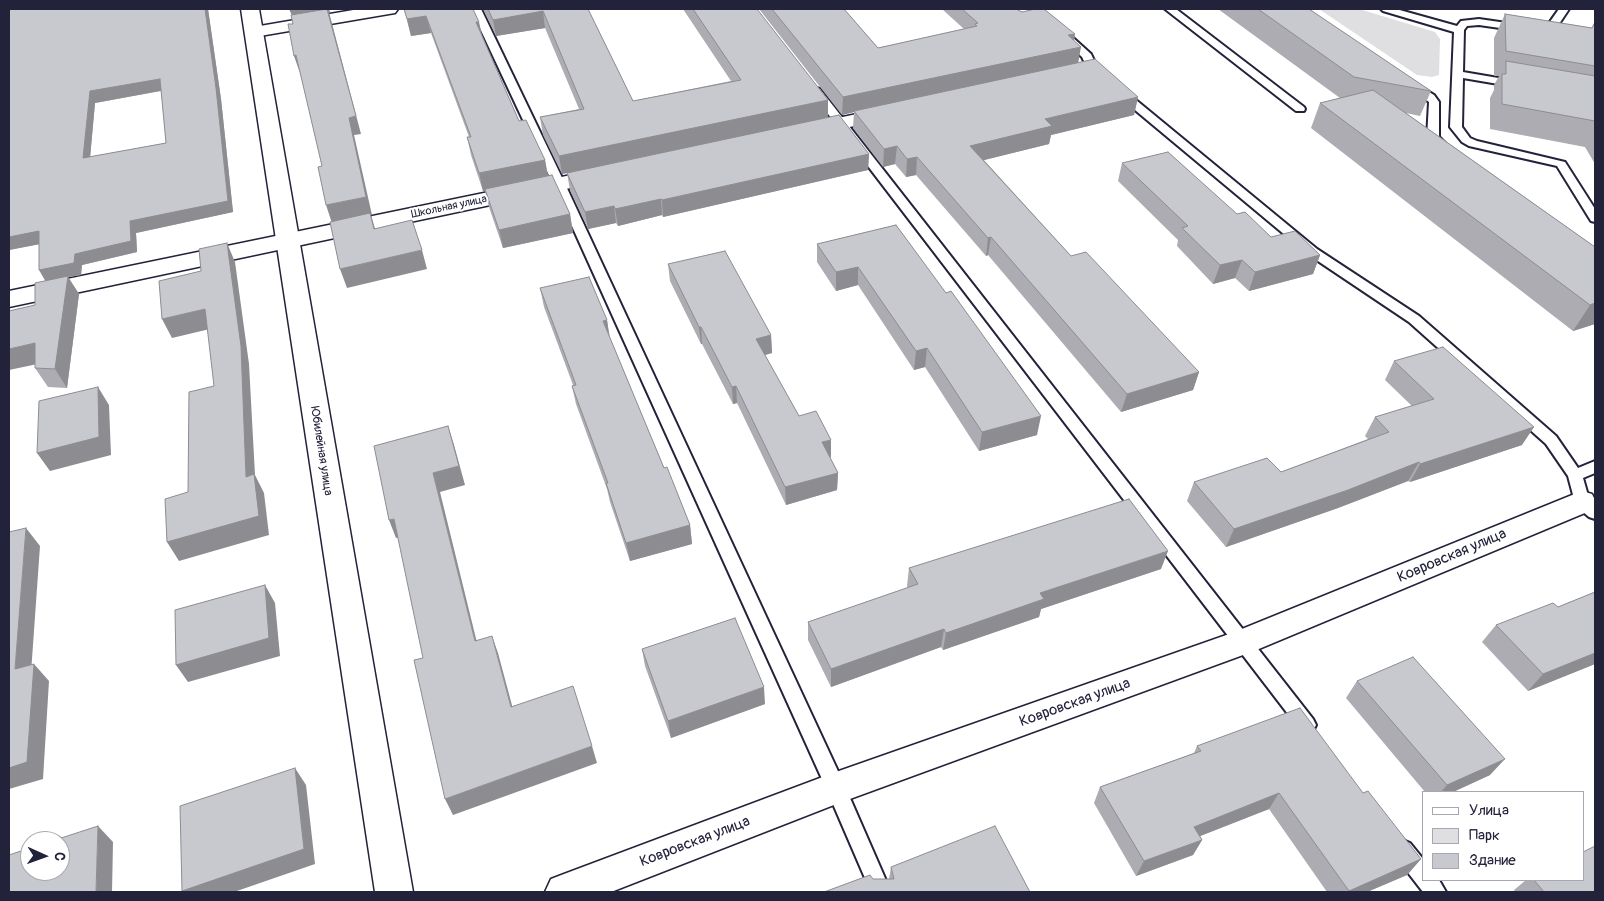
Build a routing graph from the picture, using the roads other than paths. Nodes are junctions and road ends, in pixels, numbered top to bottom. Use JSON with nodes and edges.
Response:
{"nodes":[{"id":1,"x":389,"y":9,"type":"edge"},
{"id":2,"x":476,"y":9,"type":"edge"},
{"id":3,"x":1036,"y":9,"type":"edge"},
{"id":4,"x":1170,"y":9,"type":"edge"},
{"id":5,"x":1386,"y":9,"type":"edge"},
{"id":6,"x":1564,"y":9,"type":"edge"},
{"id":7,"x":252,"y":20,"type":"edge"},
{"id":8,"x":1459,"y":30,"type":"junction"},
{"id":9,"x":1458,"y":74,"type":"junction"},
{"id":10,"x":806,"y":77,"type":"edge"},
{"id":11,"x":1407,"y":81,"type":"edge"},
{"id":12,"x":1527,"y":86,"type":"edge"},
{"id":13,"x":909,"y":108,"type":"edge"},
{"id":14,"x":1300,"y":108,"type":"dead end"},
{"id":15,"x":842,"y":123,"type":"junction"},
{"id":16,"x":793,"y":134,"type":"edge"},
{"id":17,"x":1457,"y":157,"type":"edge"},
{"id":18,"x":628,"y":169,"type":"edge"},
{"id":19,"x":560,"y":184,"type":"junction"},
{"id":20,"x":1595,"y":218,"type":"edge"},
{"id":21,"x":287,"y":242,"type":"junction"},
{"id":22,"x":9,"y":299,"type":"edge"},
{"id":23,"x":1595,"y":467,"type":"edge"},
{"id":24,"x":1584,"y":496,"type":"edge"},
{"id":25,"x":1243,"y":642,"type":"junction"},
{"id":26,"x":1315,"y":736,"type":"edge"},
{"id":27,"x":836,"y":788,"type":"junction"},
{"id":28,"x":1393,"y":836,"type":"edge"},
{"id":29,"x":1422,"y":874,"type":"edge"},
{"id":30,"x":1427,"y":881,"type":"edge"},
{"id":31,"x":394,"y":892,"type":"edge"},
{"id":32,"x":564,"y":892,"type":"edge"},
{"id":33,"x":881,"y":892,"type":"edge"},
{"id":34,"x":1436,"y":892,"type":"edge"}],
"edges":[{"from":1,"to":7,"type":"street"},
{"from":2,"to":19,"type":"lane"},
{"from":3,"to":24,"type":"lane"},
{"from":4,"to":14,"type":"lane"},
{"from":5,"to":8,"type":"lane"},
{"from":6,"to":8,"type":"lane"},
{"from":7,"to":21,"type":"street","name":"Юбилейная улица"},
{"from":8,"to":9,"type":"lane"},
{"from":9,"to":12,"type":"lane"},
{"from":9,"to":20,"type":"lane"},
{"from":10,"to":15,"type":"lane"},
{"from":11,"to":17,"type":"lane"},
{"from":13,"to":15,"type":"street"},
{"from":15,"to":16,"type":"street"},
{"from":15,"to":25,"type":"lane"},
{"from":18,"to":19,"type":"street","name":"Школьная улица"},
{"from":19,"to":21,"type":"street","name":"Школьная улица"},
{"from":19,"to":27,"type":"lane"},
{"from":21,"to":22,"type":"street","name":"Школьная улица"},
{"from":21,"to":31,"type":"street","name":"Юбилейная улица"},
{"from":23,"to":24,"type":"lane"},
{"from":24,"to":25,"type":"street","name":"Ковровская улица"},
{"from":25,"to":26,"type":"lane"},
{"from":25,"to":27,"type":"street","name":"Ковровская улица"},
{"from":27,"to":32,"type":"street","name":"Ковровская улица"},
{"from":27,"to":33,"type":"lane"},
{"from":28,"to":29,"type":"lane"},
{"from":30,"to":34,"type":"lane"}]}
